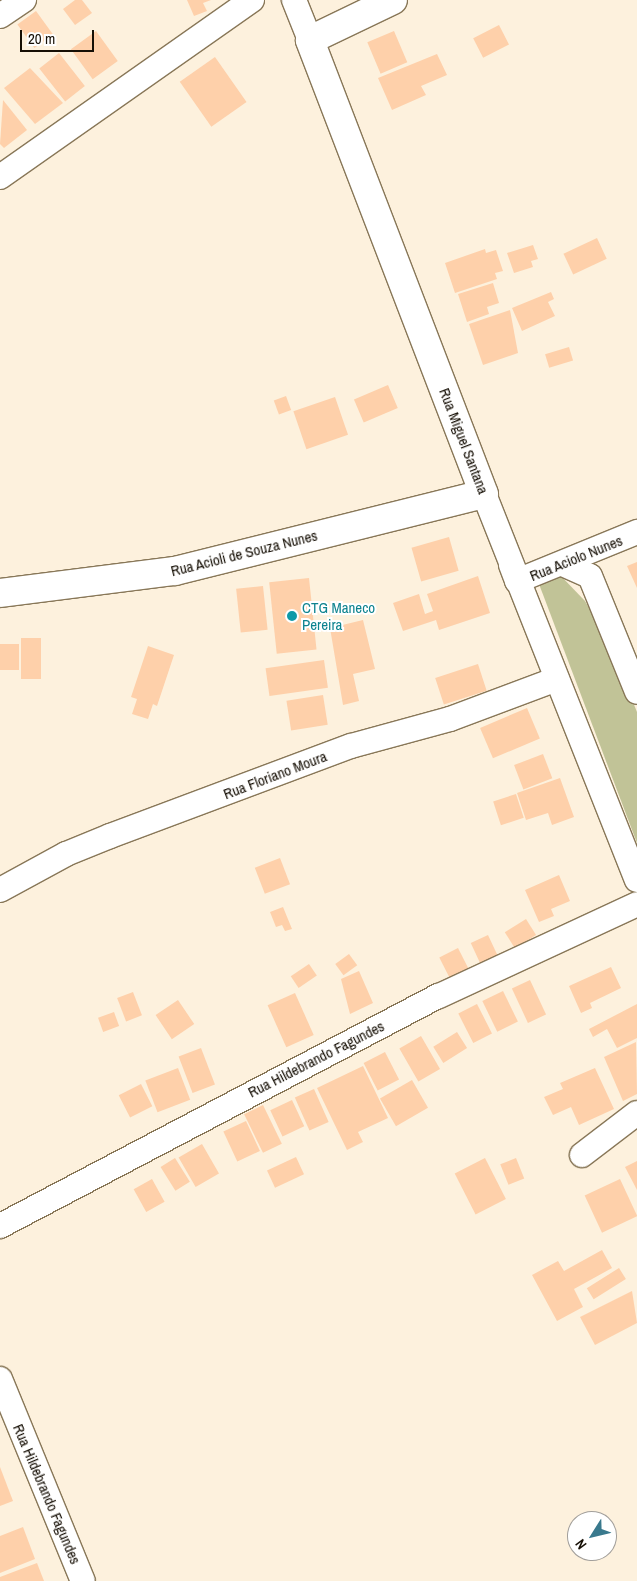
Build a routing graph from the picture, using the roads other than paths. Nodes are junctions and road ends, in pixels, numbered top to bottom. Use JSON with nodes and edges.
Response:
{"nodes":[{"id":1,"x":24,"y":0,"type":"edge"},
{"id":2,"x":252,"y":0,"type":"edge"},
{"id":3,"x":294,"y":0,"type":"edge"},
{"id":4,"x":393,"y":0,"type":"edge"},
{"id":5,"x":0,"y":16,"type":"edge"},
{"id":6,"x":310,"y":40,"type":"junction"},
{"id":7,"x":0,"y":177,"type":"edge"},
{"id":8,"x":484,"y":494,"type":"junction"},
{"id":9,"x":637,"y":532,"type":"edge"},
{"id":10,"x":565,"y":565,"type":"junction"},
{"id":11,"x":0,"y":593,"type":"edge"},
{"id":12,"x":557,"y":679,"type":"junction"},
{"id":13,"x":637,"y":692,"type":"edge"},
{"id":14,"x":637,"y":880,"type":"edge"},
{"id":15,"x":0,"y":890,"type":"edge"},
{"id":16,"x":637,"y":904,"type":"edge"},
{"id":17,"x":637,"y":1113,"type":"edge"},
{"id":18,"x":582,"y":1155,"type":"dead end"},
{"id":19,"x":0,"y":1226,"type":"edge"},
{"id":20,"x":0,"y":1380,"type":"edge"},
{"id":21,"x":84,"y":1581,"type":"edge"}],
"edges":[{"from":1,"to":5,"type":"street"},
{"from":2,"to":7,"type":"street"},
{"from":3,"to":6,"type":"street","name":"Rua Miguel Santana"},
{"from":4,"to":6,"type":"street"},
{"from":6,"to":8,"type":"street","name":"Rua Miguel Santana"},
{"from":8,"to":10,"type":"street","name":"Rua Aciolo Nunes"},
{"from":8,"to":11,"type":"street","name":"Rua Acioli de Souza Nunes"},
{"from":8,"to":12,"type":"street","name":"Rua Miguel Santana"},
{"from":9,"to":10,"type":"street","name":"Rua Aciolo Nunes"},
{"from":10,"to":13,"type":"street"},
{"from":12,"to":14,"type":"street","name":"Rua Miguel Santana"},
{"from":12,"to":15,"type":"street","name":"Rua Floriano Moura"},
{"from":16,"to":19,"type":"street","name":"Rua Hildebrando Fagundes"},
{"from":17,"to":18,"type":"street"},
{"from":20,"to":21,"type":"street","name":"Rua Hildebrando Fagundes"}]}
